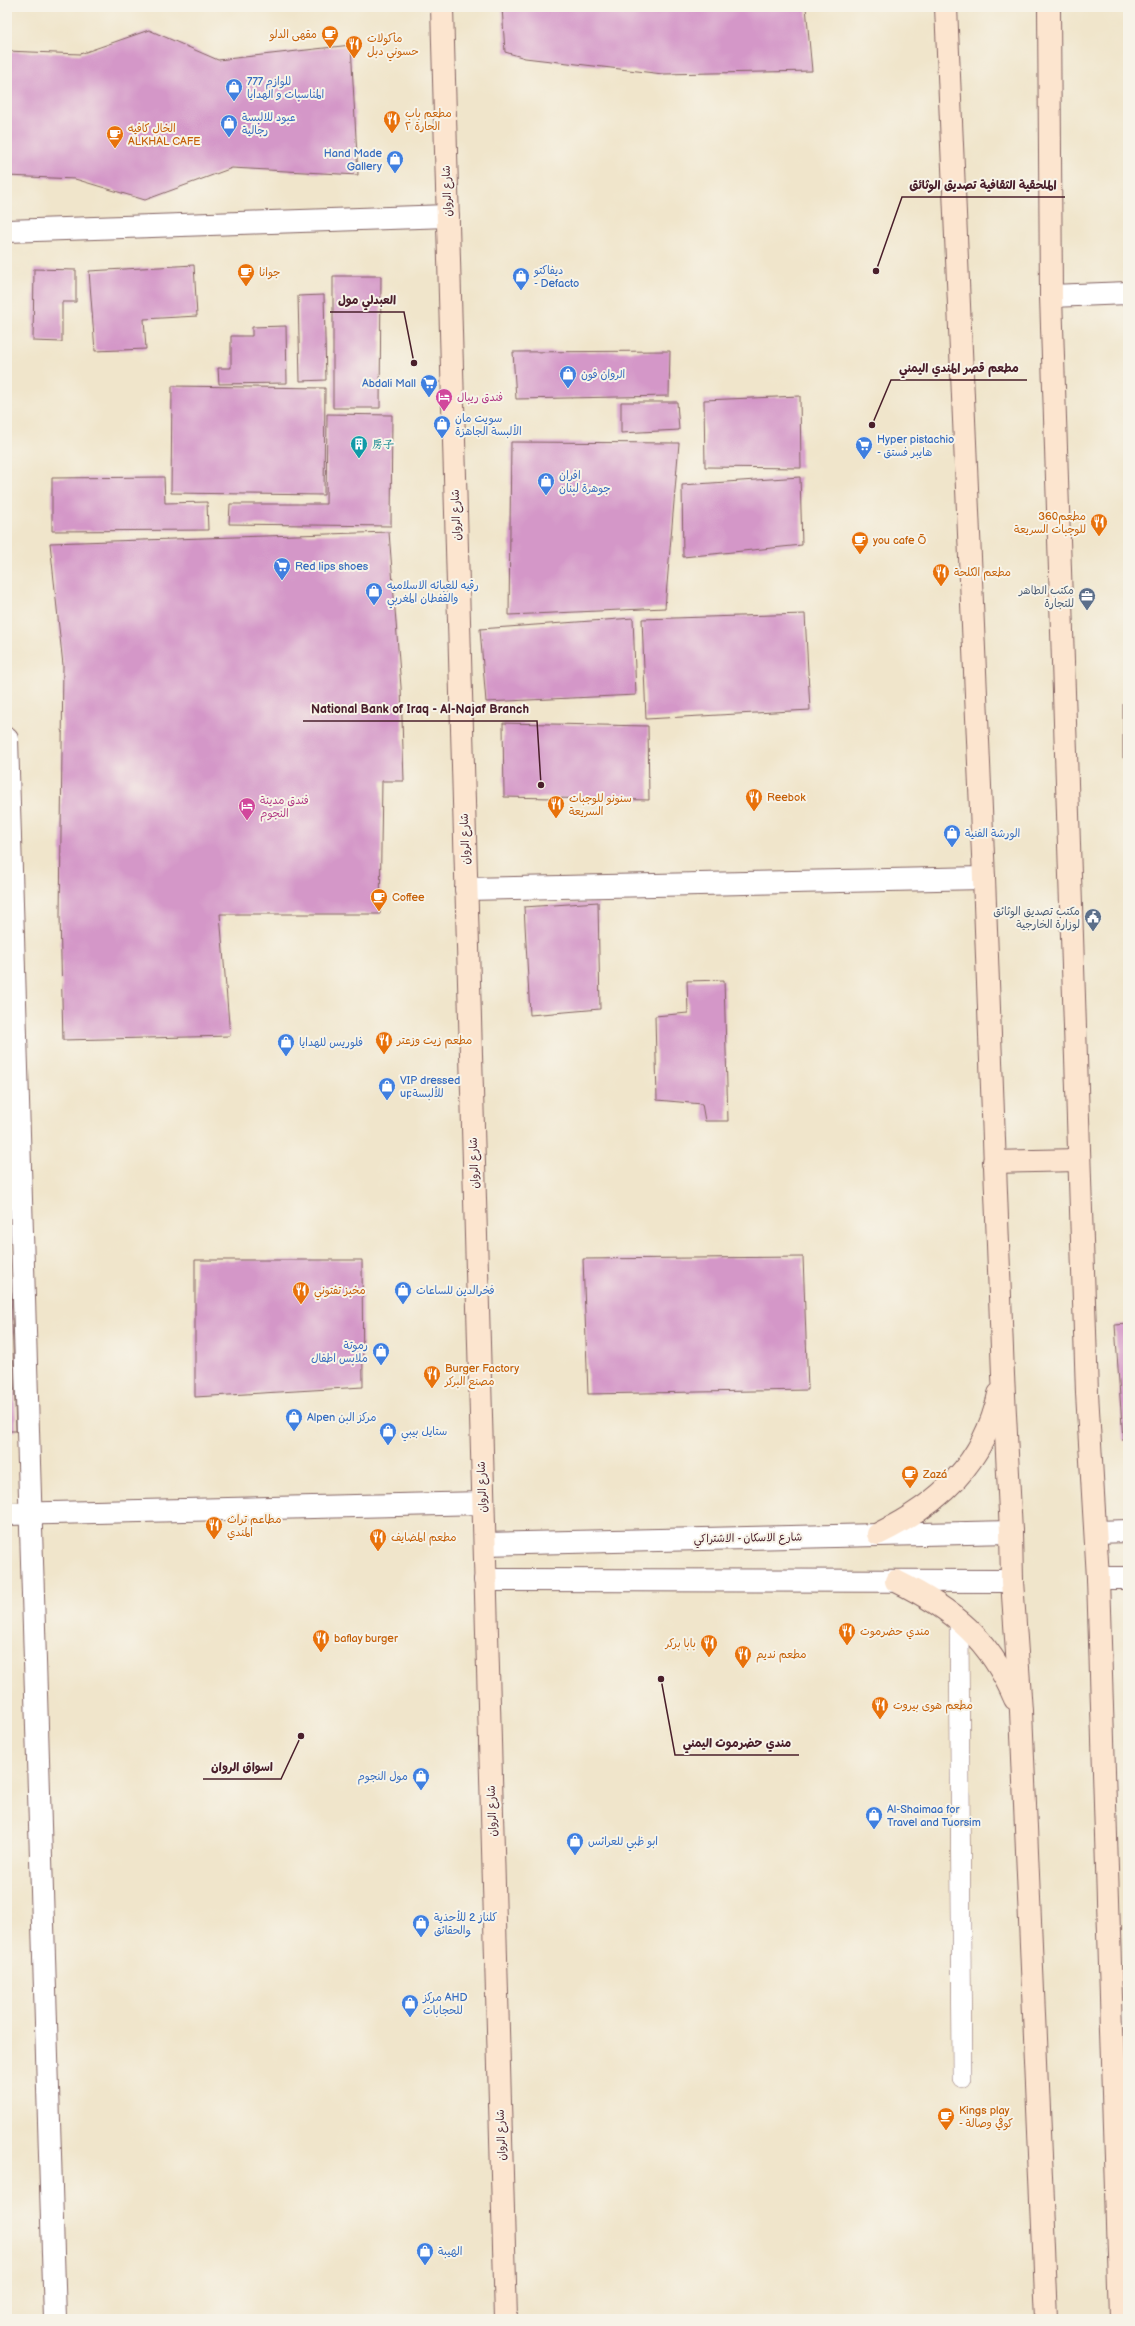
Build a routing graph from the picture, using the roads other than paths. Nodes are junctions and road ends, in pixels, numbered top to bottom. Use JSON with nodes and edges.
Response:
{"nodes":[{"id":1,"x":442,"y":7,"type":"edge"},
{"id":2,"x":946,"y":7,"type":"edge"},
{"id":3,"x":1049,"y":7,"type":"edge"},
{"id":4,"x":448,"y":216,"type":"junction"},
{"id":5,"x":7,"y":231,"type":"edge"},
{"id":6,"x":1128,"y":293,"type":"edge"},
{"id":7,"x":1052,"y":296,"type":"junction"},
{"id":8,"x":7,"y":739,"type":"edge"},
{"id":9,"x":984,"y":878,"type":"junction"},
{"id":10,"x":466,"y":889,"type":"junction"},
{"id":11,"x":1079,"y":1160,"type":"junction"},
{"id":12,"x":994,"y":1162,"type":"junction"},
{"id":13,"x":1002,"y":1376,"type":"junction"},
{"id":14,"x":483,"y":1503,"type":"junction"},
{"id":15,"x":7,"y":1514,"type":"edge"},
{"id":16,"x":30,"y":1514,"type":"junction"},
{"id":17,"x":1128,"y":1531,"type":"edge"},
{"id":18,"x":1011,"y":1532,"type":"junction"},
{"id":19,"x":1096,"y":1532,"type":"junction"},
{"id":20,"x":878,"y":1534,"type":"junction"},
{"id":21,"x":484,"y":1544,"type":"junction"},
{"id":22,"x":1098,"y":1578,"type":"junction"},
{"id":23,"x":1128,"y":1578,"type":"edge"},
{"id":24,"x":485,"y":1580,"type":"junction"},
{"id":25,"x":896,"y":1581,"type":"junction"},
{"id":26,"x":1012,"y":1581,"type":"junction"},
{"id":27,"x":959,"y":1619,"type":"junction"},
{"id":28,"x":1021,"y":1711,"type":"junction"},
{"id":29,"x":962,"y":2079,"type":"dead end"},
{"id":30,"x":55,"y":2319,"type":"edge"},
{"id":31,"x":506,"y":2319,"type":"edge"},
{"id":32,"x":1047,"y":2319,"type":"edge"},
{"id":33,"x":1120,"y":2319,"type":"edge"}],
"edges":[{"from":1,"to":4,"type":"main road","name":"شارع الروان"},
{"from":2,"to":9,"type":"main road"},
{"from":3,"to":7,"type":"main road"},
{"from":4,"to":5,"type":"street"},
{"from":4,"to":10,"type":"main road","name":"شارع الروان"},
{"from":6,"to":7,"type":"street"},
{"from":7,"to":11,"type":"main road"},
{"from":8,"to":16,"type":"street"},
{"from":9,"to":10,"type":"street"},
{"from":9,"to":12,"type":"main road"},
{"from":10,"to":14,"type":"main road","name":"شارع الروان"},
{"from":11,"to":12,"type":"main road"},
{"from":11,"to":19,"type":"main road"},
{"from":12,"to":13,"type":"main road"},
{"from":13,"to":18,"type":"main road"},
{"from":13,"to":20,"type":"main road"},
{"from":14,"to":16,"type":"street"},
{"from":14,"to":21,"type":"main road","name":"شارع الروان"},
{"from":15,"to":16,"type":"street"},
{"from":16,"to":30,"type":"street"},
{"from":17,"to":19,"type":"street"},
{"from":18,"to":20,"type":"street","name":"شارع الاسكان - الاشتراكي"},
{"from":18,"to":26,"type":"main road"},
{"from":19,"to":22,"type":"main road"},
{"from":20,"to":21,"type":"street","name":"شارع الاسكان - الاشتراكي"},
{"from":21,"to":24,"type":"main road","name":"شارع الروان"},
{"from":22,"to":23,"type":"street"},
{"from":22,"to":33,"type":"main road"},
{"from":24,"to":25,"type":"street"},
{"from":24,"to":31,"type":"main road","name":"شارع الروان"},
{"from":25,"to":26,"type":"street"},
{"from":25,"to":27,"type":"main road"},
{"from":26,"to":28,"type":"main road"},
{"from":27,"to":28,"type":"main road"},
{"from":27,"to":29,"type":"lane"},
{"from":28,"to":32,"type":"main road"}]}
